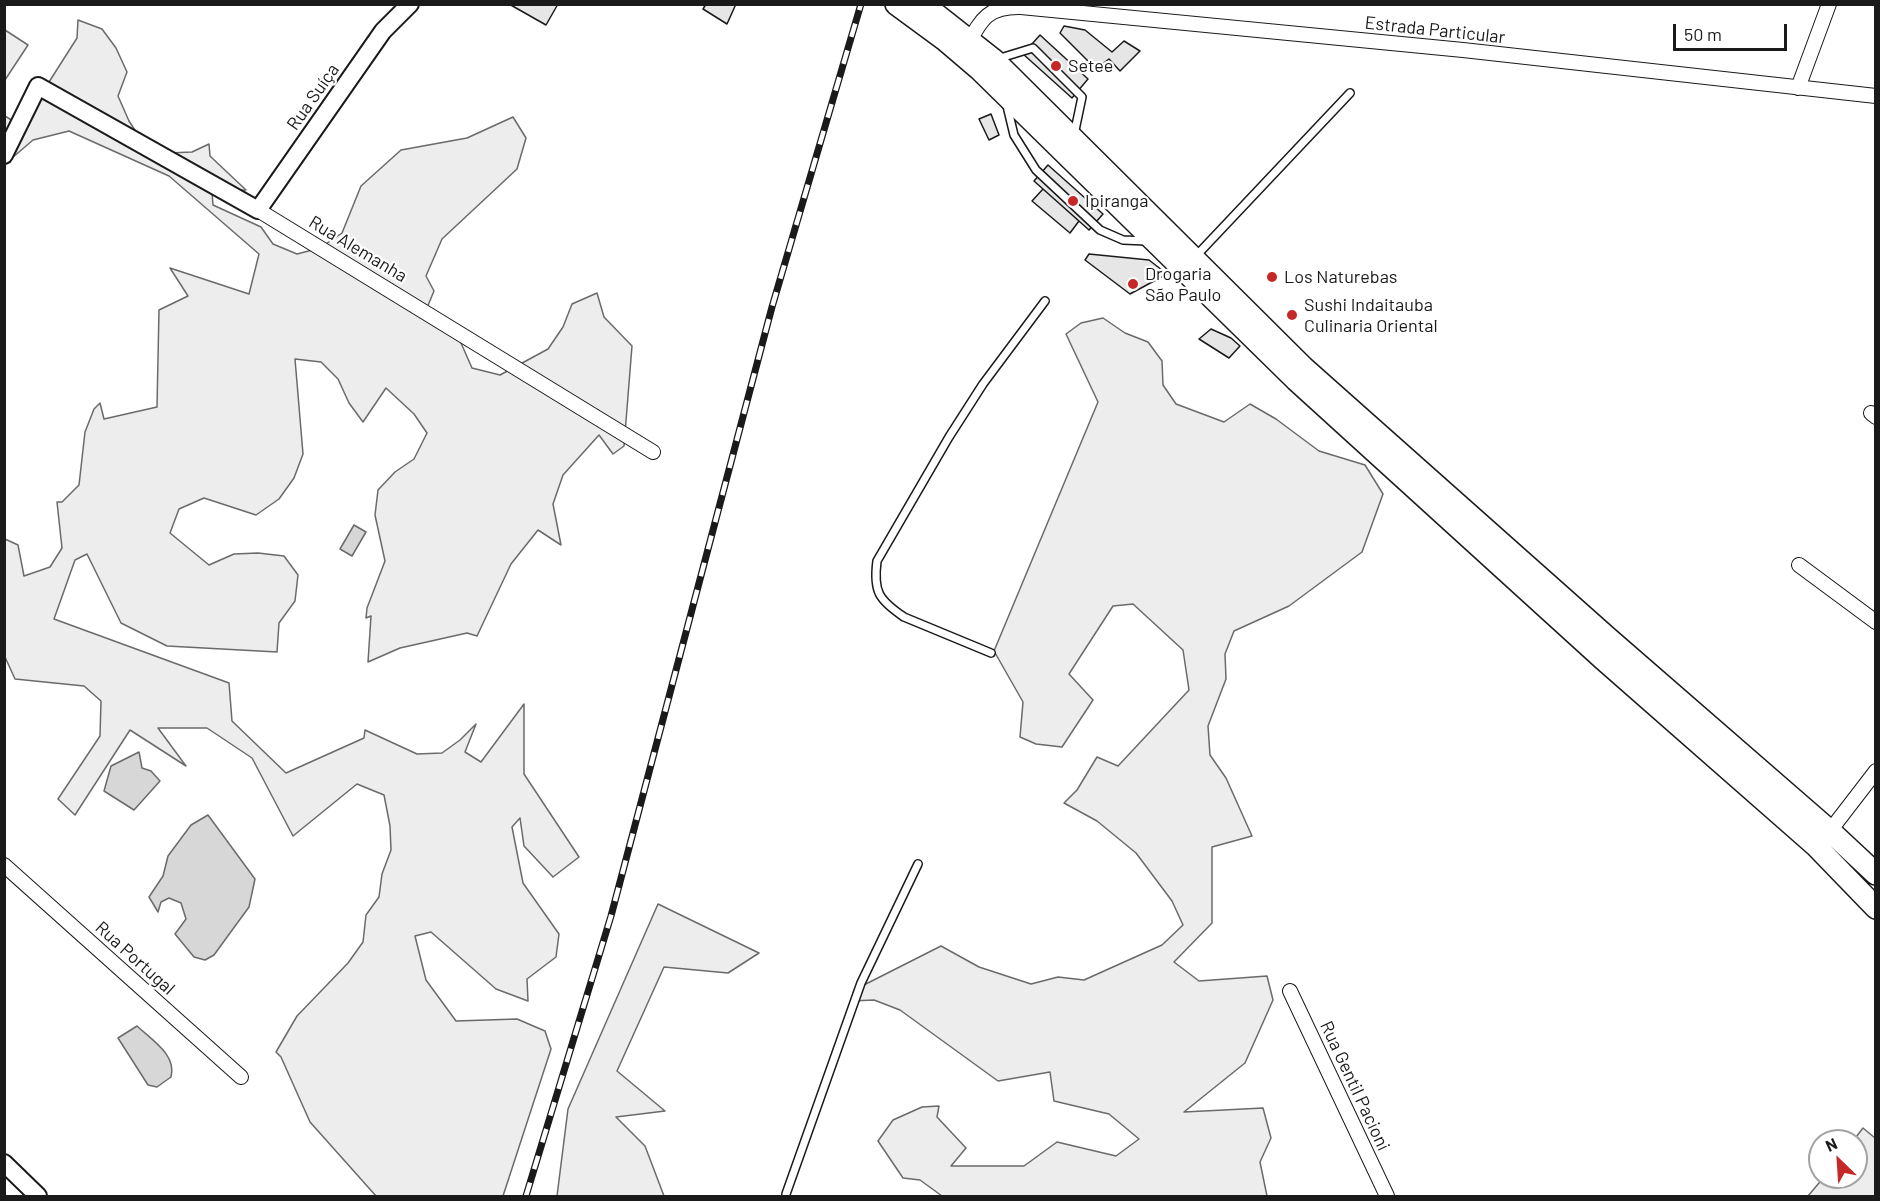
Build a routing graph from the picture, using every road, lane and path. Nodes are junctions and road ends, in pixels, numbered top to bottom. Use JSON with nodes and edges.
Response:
{"nodes":[{"id":1,"x":896,"y":4,"type":"edge"},
{"id":2,"x":923,"y":4,"type":"edge"},
{"id":3,"x":1829,"y":4,"type":"edge"},
{"id":4,"x":407,"y":6,"type":"edge"},
{"id":5,"x":958,"y":40,"type":"junction"},
{"id":6,"x":994,"y":60,"type":"junction"},
{"id":7,"x":1798,"y":88,"type":"junction"},
{"id":8,"x":1350,"y":93,"type":"dead end"},
{"id":9,"x":1004,"y":96,"type":"junction"},
{"id":10,"x":1875,"y":96,"type":"edge"},
{"id":11,"x":1073,"y":137,"type":"junction"},
{"id":12,"x":4,"y":155,"type":"edge"},
{"id":13,"x":258,"y":210,"type":"junction"},
{"id":14,"x":1153,"y":241,"type":"junction"},
{"id":15,"x":1195,"y":258,"type":"junction"},
{"id":16,"x":1045,"y":301,"type":"dead end"},
{"id":17,"x":653,"y":452,"type":"dead end"},
{"id":18,"x":1799,"y":565,"type":"dead end"},
{"id":19,"x":1875,"y":622,"type":"edge"},
{"id":20,"x":992,"y":653,"type":"dead end"},
{"id":21,"x":1875,"y":771,"type":"edge"},
{"id":22,"x":1830,"y":831,"type":"junction"},
{"id":23,"x":1817,"y":848,"type":"junction"},
{"id":24,"x":918,"y":864,"type":"dead end"},
{"id":25,"x":4,"y":865,"type":"edge"},
{"id":26,"x":1875,"y":874,"type":"edge"},
{"id":27,"x":1875,"y":908,"type":"edge"},
{"id":28,"x":1290,"y":991,"type":"dead end"},
{"id":29,"x":241,"y":1077,"type":"dead end"},
{"id":30,"x":4,"y":1163,"type":"edge"},
{"id":31,"x":786,"y":1194,"type":"dead end"},
{"id":32,"x":36,"y":1195,"type":"edge"},
{"id":33,"x":1387,"y":1197,"type":"edge"}],
"edges":[{"from":1,"to":5,"type":"main road"},
{"from":2,"to":5,"type":"main road"},
{"from":3,"to":7,"type":"street"},
{"from":4,"to":13,"type":"street","name":"Rua Suíça"},
{"from":5,"to":6,"type":"main road"},
{"from":5,"to":7,"type":"street","name":"Estrada Particular"},
{"from":5,"to":9,"type":"main road"},
{"from":6,"to":11,"type":"main road"},
{"from":6,"to":11,"type":"lane"},
{"from":7,"to":10,"type":"street","name":"Estrada Particular"},
{"from":8,"to":15,"type":"lane"},
{"from":9,"to":14,"type":"main road"},
{"from":9,"to":14,"type":"lane"},
{"from":11,"to":15,"type":"main road"},
{"from":12,"to":13,"type":"street","name":"Rua Alemanha"},
{"from":13,"to":17,"type":"street","name":"Rua Alemanha"},
{"from":14,"to":23,"type":"main road"},
{"from":15,"to":22,"type":"main road"},
{"from":16,"to":20,"type":"lane"},
{"from":18,"to":19,"type":"street"},
{"from":21,"to":22,"type":"street"},
{"from":22,"to":23,"type":"street"},
{"from":22,"to":26,"type":"main road"},
{"from":23,"to":27,"type":"main road"},
{"from":24,"to":31,"type":"lane"},
{"from":25,"to":29,"type":"street","name":"Rua Portugal"},
{"from":28,"to":33,"type":"street","name":"Rua Gentil Pacioni"},
{"from":30,"to":32,"type":"street"}]}
